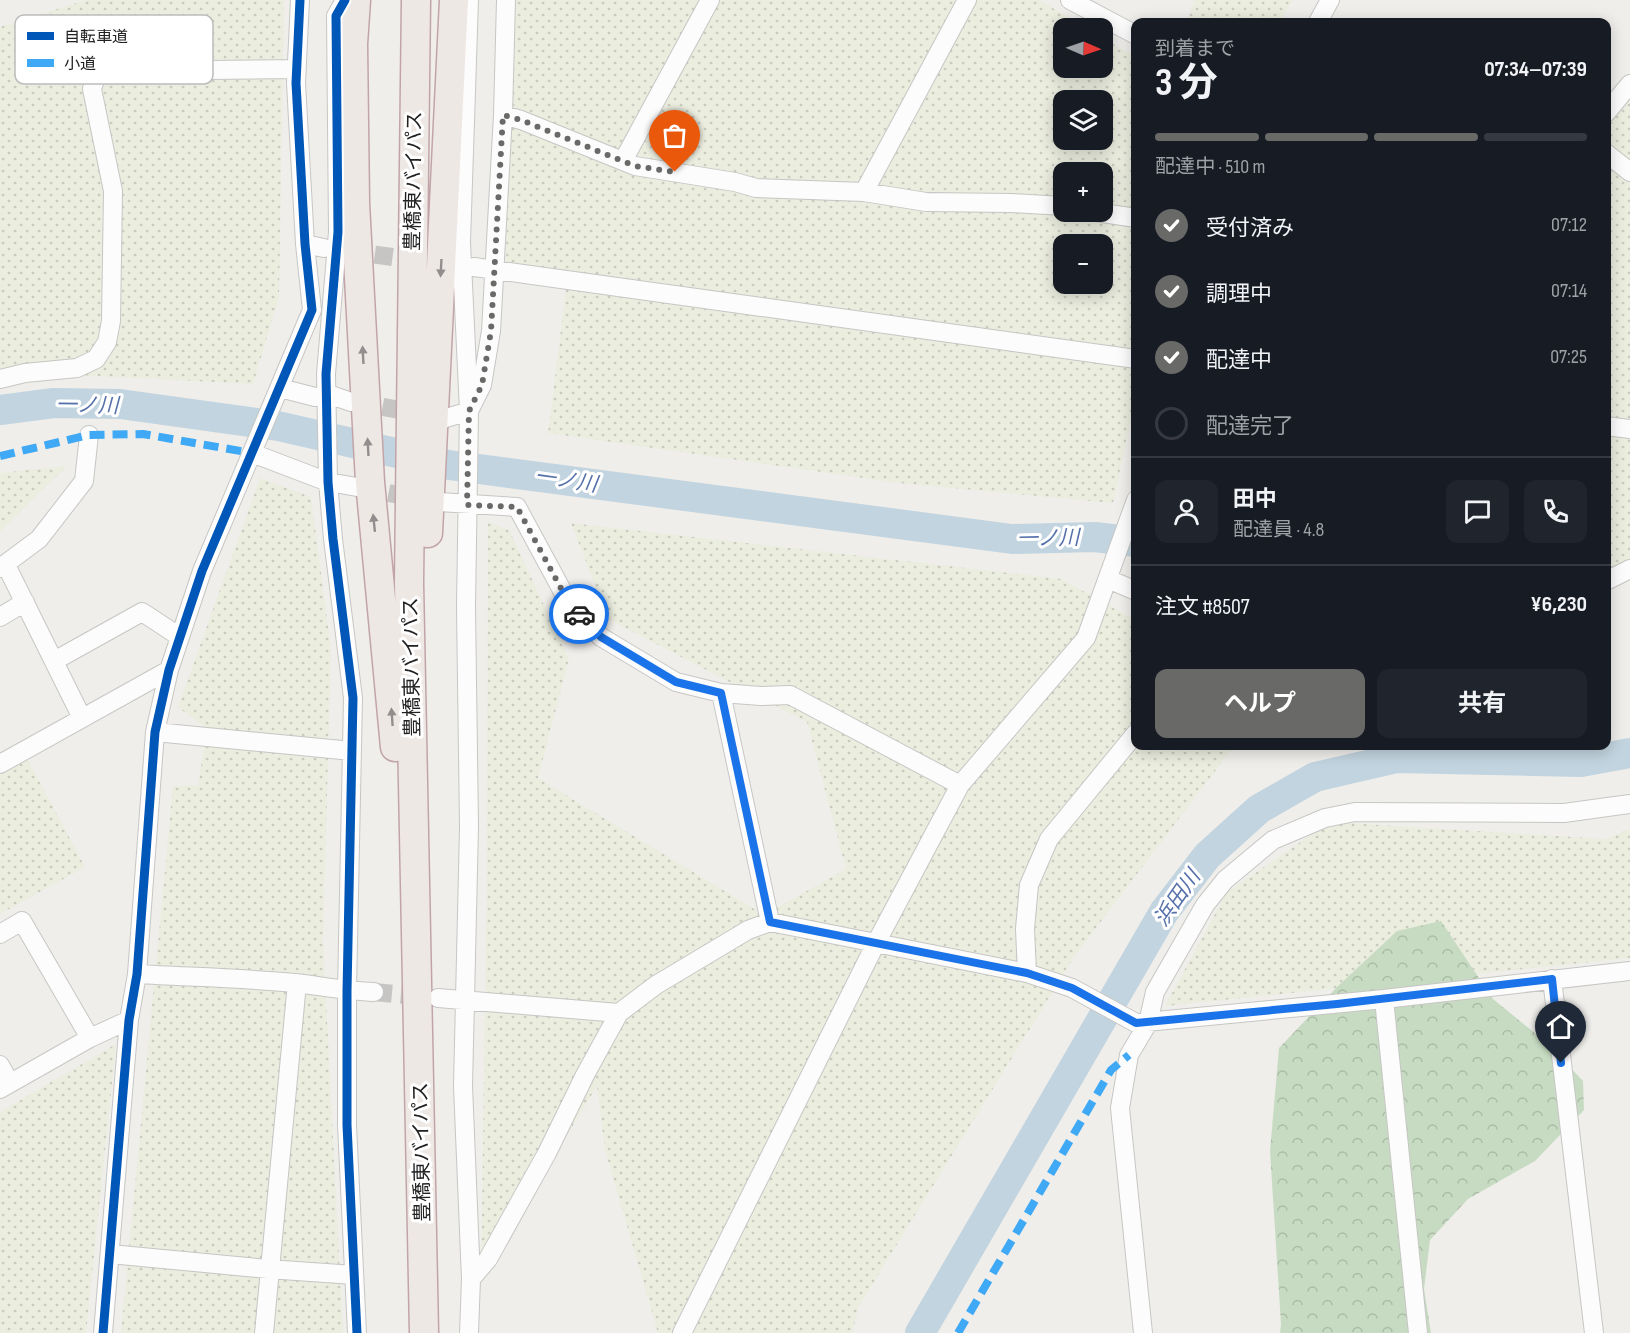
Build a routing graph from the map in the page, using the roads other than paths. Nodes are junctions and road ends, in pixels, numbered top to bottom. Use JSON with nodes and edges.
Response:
{"nodes":[{"id":1,"x":300,"y":0,"type":"edge"},
{"id":2,"x":345,"y":0,"type":"edge"},
{"id":3,"x":356,"y":0,"type":"edge"},
{"id":4,"x":416,"y":0,"type":"edge"},
{"id":5,"x":454,"y":0,"type":"edge"},
{"id":6,"x":469,"y":0,"type":"edge"},
{"id":7,"x":506,"y":0,"type":"edge"},
{"id":8,"x":710,"y":0,"type":"edge"},
{"id":9,"x":967,"y":0,"type":"edge"},
{"id":10,"x":1070,"y":0,"type":"edge"},
{"id":11,"x":1330,"y":0,"type":"edge"},
{"id":12,"x":1320,"y":18,"type":"edge"},
{"id":13,"x":1131,"y":32,"type":"edge"},
{"id":14,"x":297,"y":69,"type":"junction"},
{"id":15,"x":213,"y":70,"type":"edge"},
{"id":16,"x":94,"y":84,"type":"edge"},
{"id":17,"x":1630,"y":84,"type":"edge"},
{"id":18,"x":1611,"y":106,"type":"edge"},
{"id":19,"x":503,"y":115,"type":"junction"},
{"id":20,"x":1611,"y":157,"type":"edge"},
{"id":21,"x":623,"y":160,"type":"junction"},
{"id":22,"x":1630,"y":172,"type":"edge"},
{"id":23,"x":864,"y":192,"type":"junction"},
{"id":24,"x":1053,"y":205,"type":"edge"},
{"id":25,"x":1113,"y":215,"type":"edge"},
{"id":26,"x":1131,"y":217,"type":"edge"},
{"id":27,"x":305,"y":244,"type":"junction"},
{"id":28,"x":324,"y":248,"type":"dead end"},
{"id":29,"x":474,"y":267,"type":"dead end"},
{"id":30,"x":495,"y":269,"type":"junction"},
{"id":31,"x":1131,"y":358,"type":"edge"},
{"id":32,"x":0,"y":379,"type":"edge"},
{"id":33,"x":278,"y":392,"type":"junction"},
{"id":34,"x":328,"y":400,"type":"junction"},
{"id":35,"x":359,"y":407,"type":"junction"},
{"id":36,"x":469,"y":411,"type":"junction"},
{"id":37,"x":429,"y":422,"type":"junction"},
{"id":38,"x":1611,"y":427,"type":"edge"},
{"id":39,"x":1630,"y":429,"type":"edge"},
{"id":40,"x":89,"y":435,"type":"dead end"},
{"id":41,"x":252,"y":453,"type":"junction"},
{"id":42,"x":328,"y":476,"type":"junction"},
{"id":43,"x":363,"y":484,"type":"junction"},
{"id":44,"x":426,"y":495,"type":"junction"},
{"id":45,"x":467,"y":499,"type":"junction"},
{"id":46,"x":1131,"y":515,"type":"edge"},
{"id":47,"x":3,"y":566,"type":"edge"},
{"id":48,"x":1630,"y":569,"type":"edge"},
{"id":49,"x":1110,"y":573,"type":"junction"},
{"id":50,"x":1611,"y":578,"type":"edge"},
{"id":51,"x":1131,"y":588,"type":"edge"},
{"id":52,"x":25,"y":602,"type":"junction"},
{"id":53,"x":0,"y":616,"type":"edge"},
{"id":54,"x":180,"y":637,"type":"junction"},
{"id":55,"x":54,"y":661,"type":"junction"},
{"id":56,"x":169,"y":670,"type":"junction"},
{"id":57,"x":721,"y":693,"type":"junction"},
{"id":58,"x":82,"y":718,"type":"junction"},
{"id":59,"x":155,"y":732,"type":"junction"},
{"id":60,"x":1131,"y":739,"type":"edge"},
{"id":61,"x":352,"y":751,"type":"junction"},
{"id":62,"x":2,"y":758,"type":"edge"},
{"id":63,"x":960,"y":785,"type":"junction"},
{"id":64,"x":1630,"y":804,"type":"edge"},
{"id":65,"x":770,"y":922,"type":"junction"},
{"id":66,"x":0,"y":934,"type":"edge"},
{"id":67,"x":876,"y":944,"type":"junction"},
{"id":68,"x":1630,"y":971,"type":"edge"},
{"id":69,"x":1027,"y":973,"type":"junction"},
{"id":70,"x":137,"y":974,"type":"junction"},
{"id":71,"x":1552,"y":979,"type":"junction"},
{"id":72,"x":297,"y":983,"type":"junction"},
{"id":73,"x":347,"y":991,"type":"junction"},
{"id":74,"x":374,"y":992,"type":"tunnel mouth"},
{"id":75,"x":1384,"y":999,"type":"junction"},
{"id":76,"x":465,"y":1001,"type":"junction"},
{"id":77,"x":428,"y":1002,"type":"junction"},
{"id":78,"x":619,"y":1013,"type":"junction"},
{"id":79,"x":129,"y":1020,"type":"junction"},
{"id":80,"x":1142,"y":1023,"type":"junction"},
{"id":81,"x":90,"y":1038,"type":"junction"},
{"id":82,"x":0,"y":1065,"type":"edge"},
{"id":83,"x":5,"y":1086,"type":"edge"},
{"id":84,"x":110,"y":1254,"type":"junction"},
{"id":85,"x":268,"y":1269,"type":"junction"},
{"id":86,"x":354,"y":1275,"type":"junction"},
{"id":87,"x":471,"y":1279,"type":"junction"},
{"id":88,"x":103,"y":1333,"type":"edge"},
{"id":89,"x":264,"y":1333,"type":"edge"},
{"id":90,"x":357,"y":1333,"type":"edge"},
{"id":91,"x":424,"y":1333,"type":"edge"},
{"id":92,"x":469,"y":1333,"type":"edge"},
{"id":93,"x":682,"y":1333,"type":"edge"},
{"id":94,"x":1143,"y":1333,"type":"edge"},
{"id":95,"x":1418,"y":1333,"type":"edge"},
{"id":96,"x":1594,"y":1333,"type":"edge"}],
"edges":[{"from":1,"to":14,"type":"street"},
{"from":2,"to":34,"type":"street"},
{"from":35,"to":3,"type":"highway","one_way":true},
{"from":4,"to":37,"type":"highway","name":"豊橋東バイパス"},
{"from":5,"to":37,"type":"highway","one_way":true},
{"from":6,"to":36,"type":"street"},
{"from":7,"to":19,"type":"street"},
{"from":8,"to":21,"type":"street"},
{"from":9,"to":23,"type":"street"},
{"from":10,"to":13,"type":"street"},
{"from":11,"to":12,"type":"street"},
{"from":14,"to":15,"type":"street"},
{"from":14,"to":27,"type":"street"},
{"from":16,"to":32,"type":"street"},
{"from":17,"to":18,"type":"street"},
{"from":19,"to":21,"type":"street"},
{"from":19,"to":30,"type":"street"},
{"from":20,"to":22,"type":"street"},
{"from":21,"to":23,"type":"street"},
{"from":23,"to":24,"type":"street"},
{"from":25,"to":26,"type":"street"},
{"from":27,"to":28,"type":"street"},
{"from":27,"to":33,"type":"street"},
{"from":29,"to":30,"type":"street"},
{"from":30,"to":31,"type":"street"},
{"from":30,"to":36,"type":"street"},
{"from":33,"to":34,"type":"street"},
{"from":33,"to":41,"type":"street"},
{"from":34,"to":35,"type":"street"},
{"from":34,"to":42,"type":"street"},
{"from":43,"to":35,"type":"highway","one_way":true},
{"from":36,"to":37,"type":"street"},
{"from":36,"to":45,"type":"street"},
{"from":37,"to":44,"type":"highway"},
{"from":38,"to":39,"type":"street"},
{"from":40,"to":47,"type":"street"},
{"from":41,"to":42,"type":"street"},
{"from":41,"to":54,"type":"street"},
{"from":42,"to":43,"type":"street"},
{"from":42,"to":61,"type":"street"},
{"from":77,"to":43,"type":"highway","one_way":true},
{"from":44,"to":45,"type":"street"},
{"from":44,"to":77,"type":"highway","name":"豊橋東バイパス"},
{"from":45,"to":57,"type":"street"},
{"from":45,"to":76,"type":"street"},
{"from":46,"to":49,"type":"street"},
{"from":47,"to":52,"type":"street"},
{"from":48,"to":50,"type":"street"},
{"from":49,"to":51,"type":"street"},
{"from":49,"to":63,"type":"street"},
{"from":52,"to":53,"type":"street"},
{"from":52,"to":55,"type":"street"},
{"from":54,"to":55,"type":"street"},
{"from":54,"to":56,"type":"street"},
{"from":55,"to":58,"type":"street"},
{"from":56,"to":58,"type":"street"},
{"from":56,"to":59,"type":"street"},
{"from":57,"to":63,"type":"street"},
{"from":57,"to":65,"type":"street"},
{"from":58,"to":62,"type":"street"},
{"from":59,"to":61,"type":"street"},
{"from":59,"to":70,"type":"street"},
{"from":60,"to":69,"type":"street"},
{"from":61,"to":73,"type":"street"},
{"from":63,"to":67,"type":"street"},
{"from":64,"to":80,"type":"street"},
{"from":65,"to":67,"type":"street"},
{"from":65,"to":78,"type":"street"},
{"from":66,"to":81,"type":"street"},
{"from":67,"to":69,"type":"street"},
{"from":67,"to":93,"type":"street"},
{"from":68,"to":71,"type":"street"},
{"from":69,"to":80,"type":"street"},
{"from":70,"to":72,"type":"street"},
{"from":70,"to":79,"type":"street"},
{"from":71,"to":75,"type":"street"},
{"from":71,"to":96,"type":"street"},
{"from":72,"to":73,"type":"street"},
{"from":72,"to":85,"type":"street"},
{"from":73,"to":74,"type":"street"},
{"from":73,"to":86,"type":"street"},
{"from":75,"to":80,"type":"street"},
{"from":75,"to":95,"type":"street"},
{"from":76,"to":77,"type":"street"},
{"from":76,"to":78,"type":"street"},
{"from":76,"to":87,"type":"street"},
{"from":77,"to":91,"type":"highway","name":"豊橋東バイパス"},
{"from":78,"to":87,"type":"street"},
{"from":79,"to":81,"type":"street"},
{"from":79,"to":84,"type":"street"},
{"from":80,"to":94,"type":"street"},
{"from":81,"to":83,"type":"street"},
{"from":82,"to":83,"type":"street"},
{"from":84,"to":85,"type":"street"},
{"from":84,"to":88,"type":"street"},
{"from":85,"to":86,"type":"street"},
{"from":85,"to":89,"type":"street"},
{"from":86,"to":90,"type":"street"},
{"from":87,"to":92,"type":"street"}]}
